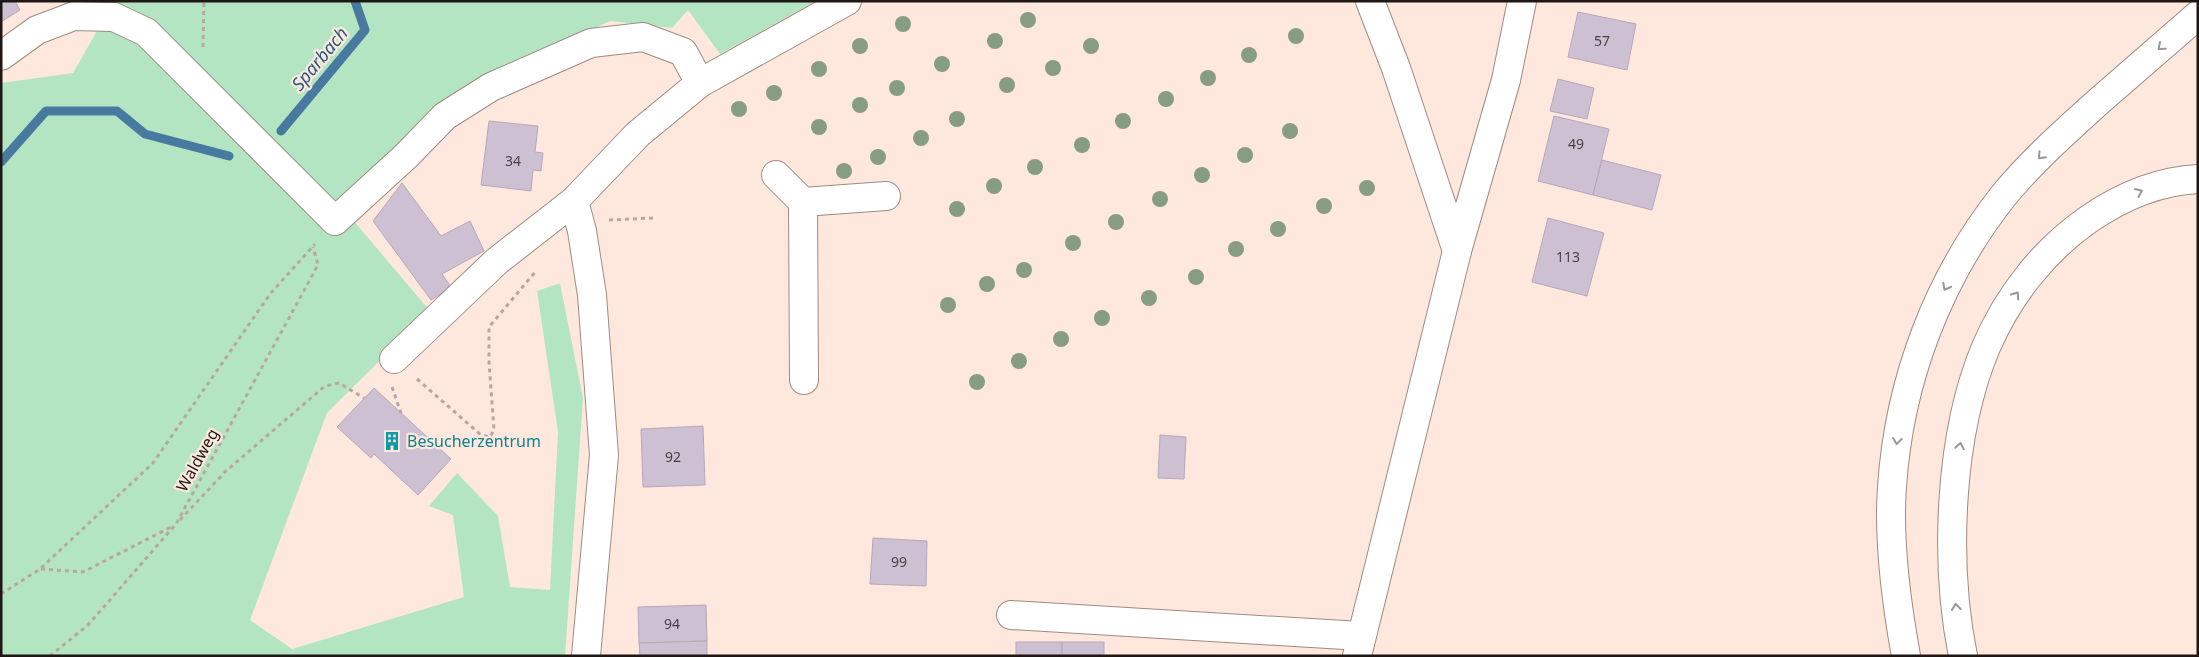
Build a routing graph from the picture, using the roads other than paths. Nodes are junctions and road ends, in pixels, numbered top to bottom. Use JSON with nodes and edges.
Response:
{"nodes":[{"id":1,"x":847,"y":1,"type":"edge"},
{"id":2,"x":1370,"y":1,"type":"edge"},
{"id":3,"x":1522,"y":1,"type":"edge"},
{"id":4,"x":2198,"y":15,"type":"edge"},
{"id":5,"x":1,"y":56,"type":"edge"},
{"id":6,"x":700,"y":83,"type":"junction"},
{"id":7,"x":776,"y":175,"type":"dead end"},
{"id":8,"x":2198,"y":179,"type":"edge"},
{"id":9,"x":886,"y":196,"type":"dead end"},
{"id":10,"x":574,"y":201,"type":"junction"},
{"id":11,"x":803,"y":202,"type":"junction"},
{"id":12,"x":1458,"y":251,"type":"junction"},
{"id":13,"x":394,"y":359,"type":"road end"},
{"id":14,"x":804,"y":380,"type":"dead end"},
{"id":15,"x":1011,"y":615,"type":"dead end"},
{"id":16,"x":1359,"y":646,"type":"edge"},
{"id":17,"x":586,"y":656,"type":"edge"},
{"id":18,"x":1906,"y":656,"type":"edge"},
{"id":19,"x":1963,"y":656,"type":"edge"}],
"edges":[{"from":1,"to":6,"type":"main road"},
{"from":2,"to":12,"type":"main road"},
{"from":3,"to":12,"type":"main road"},
{"from":4,"to":18,"type":"main road","one_way":true},
{"from":5,"to":6,"type":"main road"},
{"from":6,"to":10,"type":"main road"},
{"from":7,"to":11,"type":"main road"},
{"from":19,"to":8,"type":"main road","one_way":true},
{"from":9,"to":11,"type":"main road"},
{"from":10,"to":13,"type":"main road"},
{"from":10,"to":17,"type":"main road"},
{"from":11,"to":14,"type":"main road"},
{"from":12,"to":16,"type":"main road"},
{"from":15,"to":16,"type":"main road"}]}
